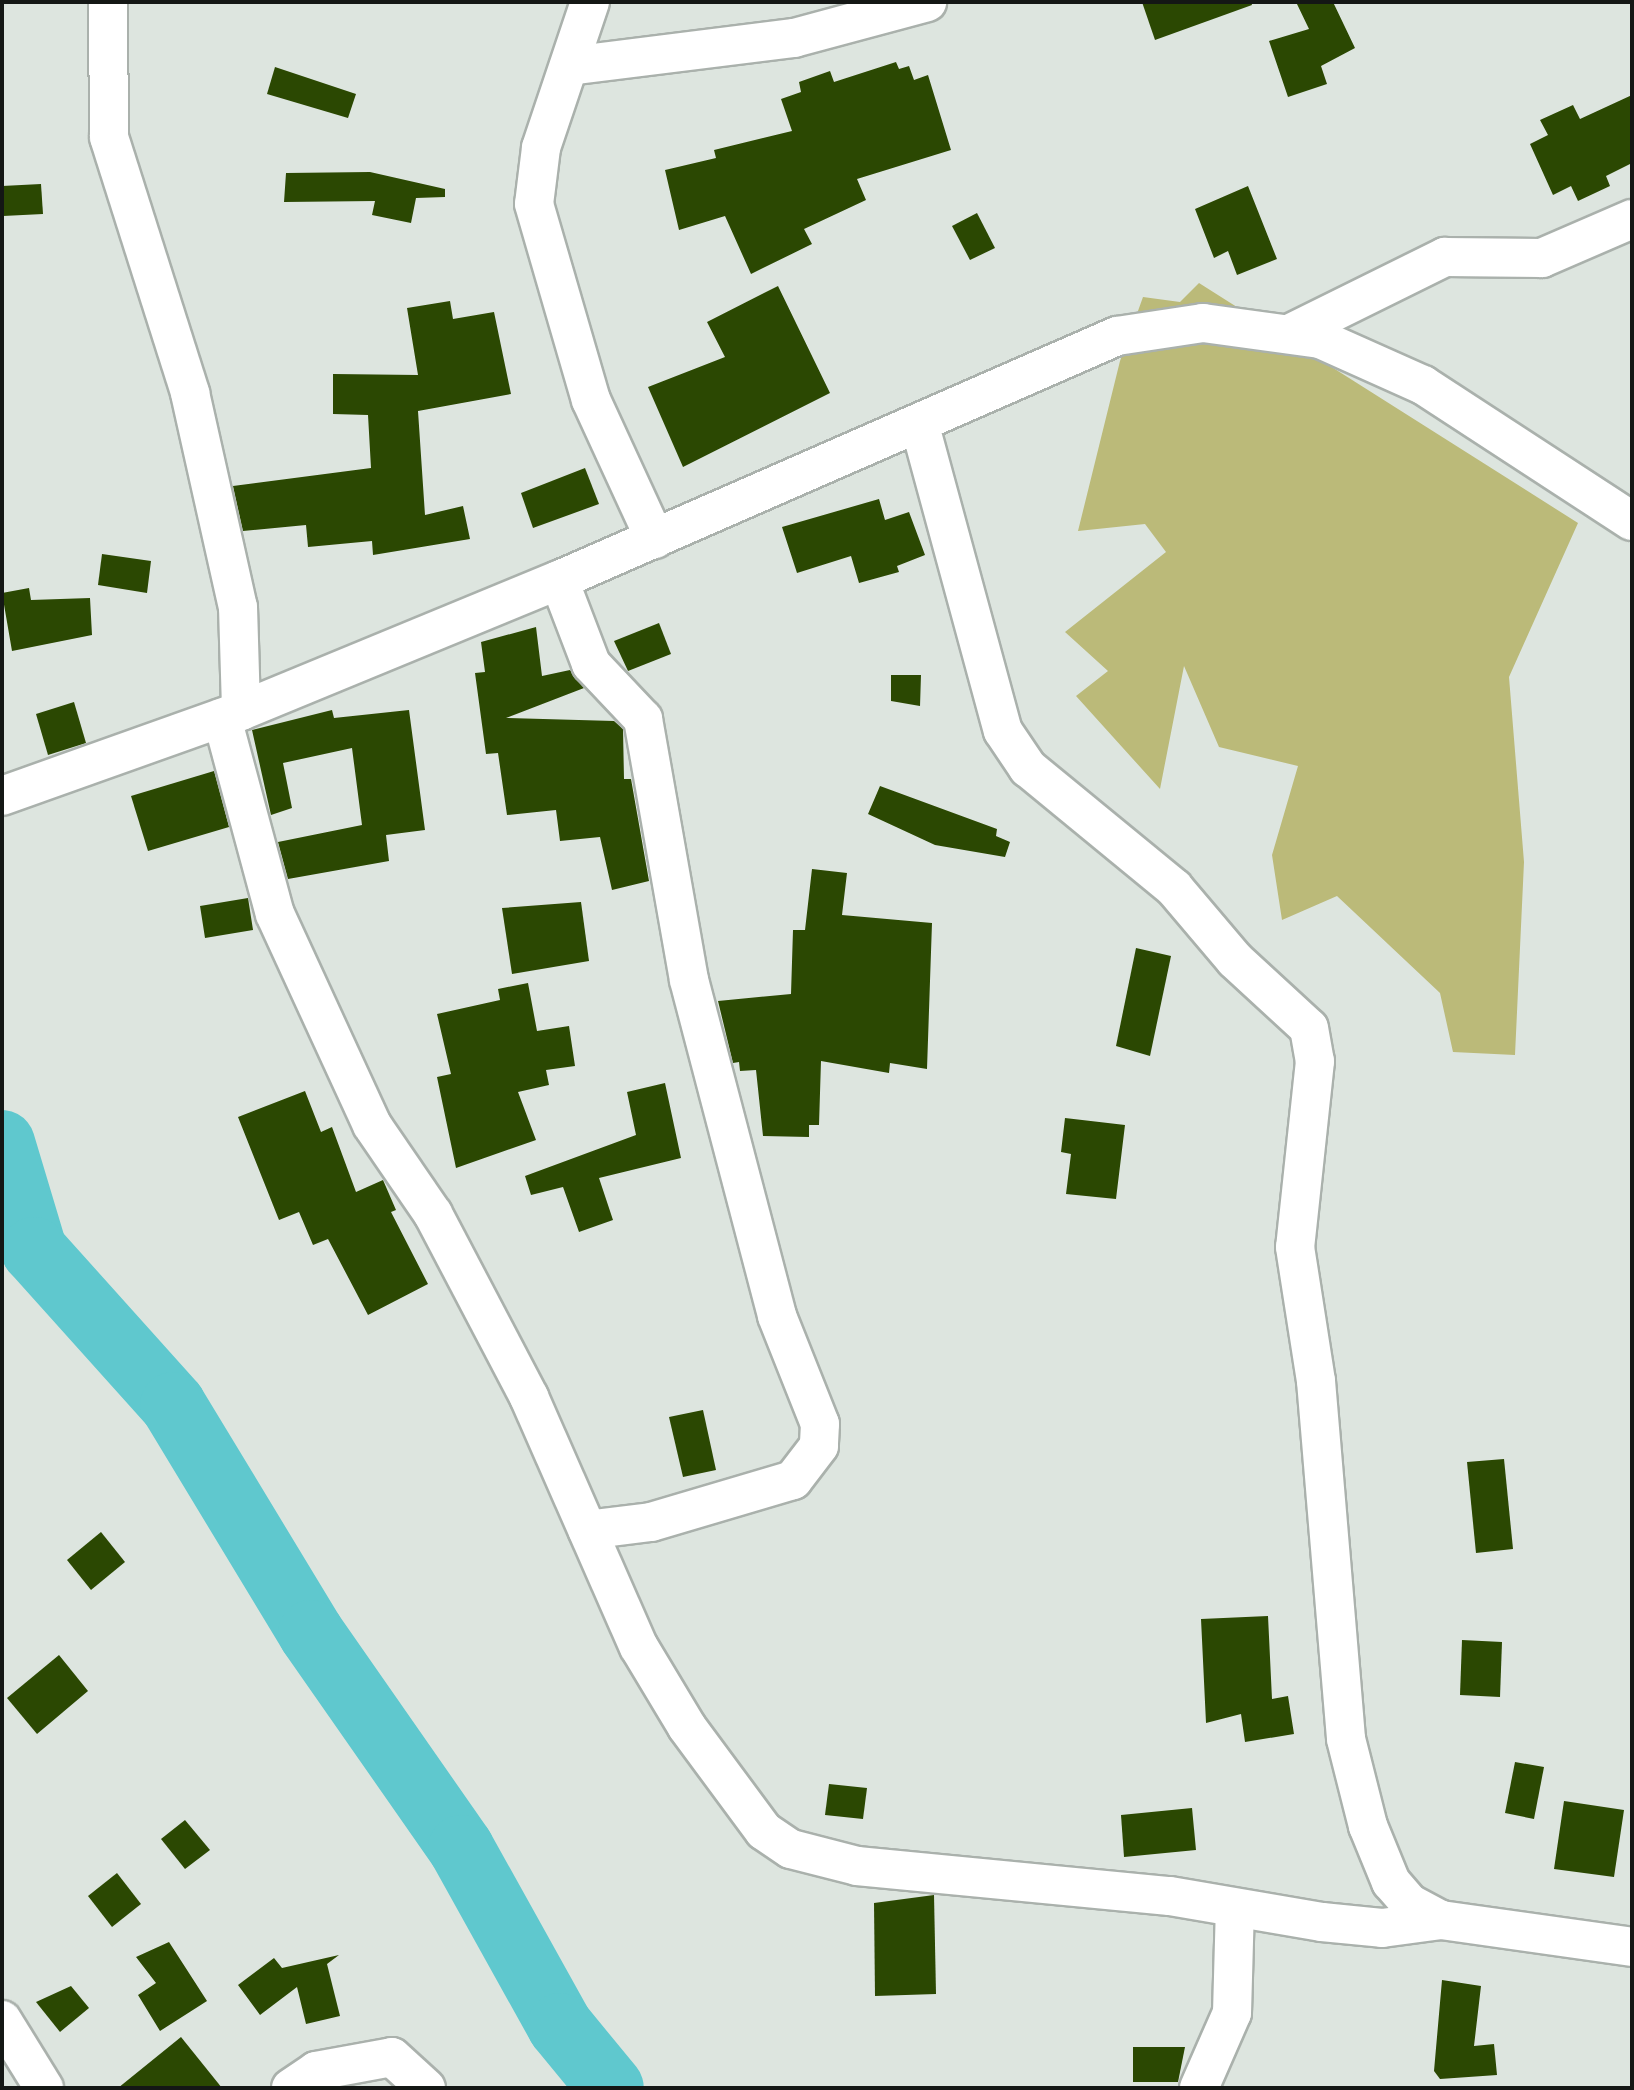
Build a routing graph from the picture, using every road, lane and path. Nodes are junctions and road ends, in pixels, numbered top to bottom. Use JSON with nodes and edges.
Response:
{"nodes":[{"id":1,"x":108,"y":2,"type":"edge"},
{"id":2,"x":590,"y":2,"type":"edge"},
{"id":3,"x":927,"y":2,"type":"edge"},
{"id":4,"x":569,"y":66,"type":"junction"},
{"id":5,"x":1632,"y":219,"type":"edge"},
{"id":6,"x":1291,"y":333,"type":"junction"},
{"id":7,"x":920,"y":426,"type":"junction"},
{"id":8,"x":1632,"y":521,"type":"edge"},
{"id":9,"x":655,"y":539,"type":"junction"},
{"id":10,"x":559,"y":580,"type":"junction"},
{"id":11,"x":232,"y":715,"type":"junction"},
{"id":12,"x":2,"y":796,"type":"edge"},
{"id":13,"x":587,"y":1530,"type":"junction"},
{"id":14,"x":1235,"y":1908,"type":"junction"},
{"id":15,"x":1441,"y":1920,"type":"junction"},
{"id":16,"x":1632,"y":1947,"type":"edge"},
{"id":17,"x":2,"y":2020,"type":"edge"},
{"id":18,"x":44,"y":2088,"type":"edge"},
{"id":19,"x":291,"y":2088,"type":"edge"},
{"id":20,"x":426,"y":2088,"type":"edge"},
{"id":21,"x":1199,"y":2088,"type":"edge"}],
"edges":[{"from":1,"to":11,"type":"street"},
{"from":2,"to":4,"type":"street"},
{"from":3,"to":4,"type":"street"},
{"from":4,"to":9,"type":"street"},
{"from":5,"to":6,"type":"street"},
{"from":6,"to":7,"type":"street"},
{"from":6,"to":8,"type":"street"},
{"from":7,"to":9,"type":"street"},
{"from":7,"to":15,"type":"street"},
{"from":9,"to":10,"type":"street"},
{"from":10,"to":11,"type":"street"},
{"from":10,"to":13,"type":"street"},
{"from":11,"to":12,"type":"street"},
{"from":11,"to":13,"type":"street"},
{"from":13,"to":14,"type":"street"},
{"from":14,"to":15,"type":"street"},
{"from":14,"to":21,"type":"street"},
{"from":15,"to":16,"type":"street"},
{"from":17,"to":18,"type":"street"},
{"from":19,"to":20,"type":"street"}]}
